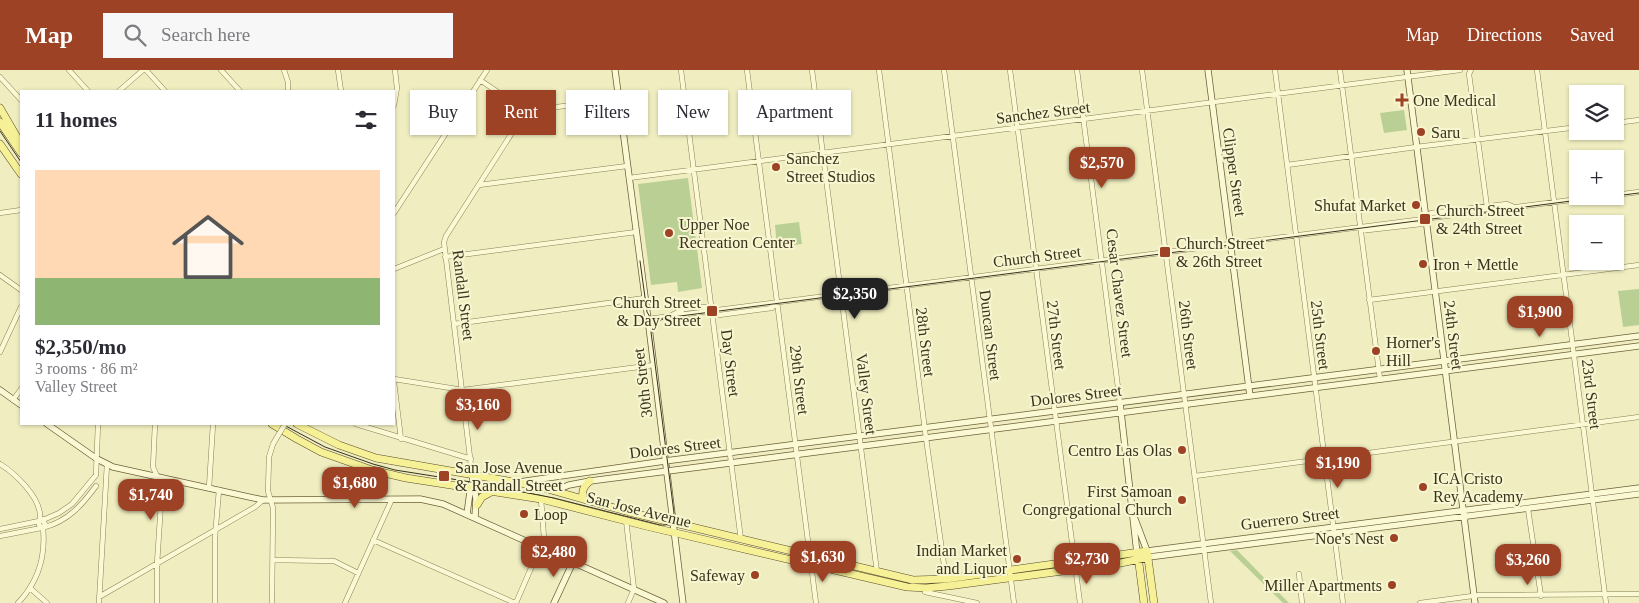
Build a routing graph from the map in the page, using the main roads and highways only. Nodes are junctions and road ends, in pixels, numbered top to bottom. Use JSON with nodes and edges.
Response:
{"nodes":[{"id":1,"x":615,"y":70,"type":"edge"},
{"id":2,"x":1208,"y":70,"type":"edge"},
{"id":3,"x":1407,"y":73,"type":"edge"},
{"id":4,"x":0,"y":108,"type":"edge"},
{"id":5,"x":0,"y":122,"type":"edge"},
{"id":6,"x":20,"y":142,"type":"edge"},
{"id":7,"x":0,"y":144,"type":"edge"},
{"id":8,"x":20,"y":152,"type":"edge"},
{"id":9,"x":4,"y":155,"type":"edge"},
{"id":10,"x":20,"y":173,"type":"edge"},
{"id":11,"x":1639,"y":336,"type":"edge"},
{"id":12,"x":1639,"y":346,"type":"edge"},
{"id":13,"x":1444,"y":361,"type":"junction"},
{"id":14,"x":1445,"y":371,"type":"junction"},
{"id":15,"x":1249,"y":386,"type":"junction"},
{"id":16,"x":0,"y":390,"type":"edge"},
{"id":17,"x":1250,"y":396,"type":"junction"},
{"id":18,"x":1120,"y":403,"type":"junction"},
{"id":19,"x":20,"y":405,"type":"edge"},
{"id":20,"x":1121,"y":412,"type":"junction"},
{"id":21,"x":48,"y":425,"type":"edge"},
{"id":22,"x":274,"y":425,"type":"edge"},
{"id":23,"x":299,"y":425,"type":"edge"},
{"id":24,"x":666,"y":461,"type":"junction"},
{"id":25,"x":605,"y":470,"type":"junction"},
{"id":26,"x":667,"y":471,"type":"junction"},
{"id":27,"x":472,"y":474,"type":"junction"},
{"id":28,"x":606,"y":479,"type":"junction"},
{"id":29,"x":590,"y":481,"type":"junction"},
{"id":30,"x":517,"y":482,"type":"junction"},
{"id":31,"x":1639,"y":488,"type":"edge"},
{"id":32,"x":473,"y":489,"type":"junction"},
{"id":33,"x":492,"y":491,"type":"junction"},
{"id":34,"x":554,"y":491,"type":"junction"},
{"id":35,"x":1639,"y":494,"type":"edge"},
{"id":36,"x":530,"y":497,"type":"junction"},
{"id":37,"x":1593,"y":497,"type":"junction"},
{"id":38,"x":583,"y":500,"type":"junction"},
{"id":39,"x":477,"y":505,"type":"junction"},
{"id":40,"x":1464,"y":513,"type":"junction"},
{"id":41,"x":466,"y":514,"type":"junction"},
{"id":42,"x":475,"y":518,"type":"junction"},
{"id":43,"x":1134,"y":519,"type":"junction"},
{"id":44,"x":674,"y":523,"type":"junction"},
{"id":45,"x":675,"y":532,"type":"junction"},
{"id":46,"x":1148,"y":554,"type":"junction"},
{"id":47,"x":1138,"y":556,"type":"junction"},
{"id":48,"x":572,"y":562,"type":"junction"},
{"id":49,"x":947,"y":582,"type":"junction"},
{"id":50,"x":554,"y":603,"type":"edge"},
{"id":51,"x":664,"y":603,"type":"edge"},
{"id":52,"x":683,"y":603,"type":"edge"},
{"id":53,"x":1144,"y":603,"type":"edge"},
{"id":54,"x":1154,"y":603,"type":"edge"},
{"id":55,"x":1475,"y":603,"type":"edge"}],
"edges":[{"from":1,"to":24,"type":"main road","name":"30th Street"},
{"from":2,"to":15,"type":"main road","name":"Clipper Street"},
{"from":3,"to":13,"type":"main road","name":"24th Street"},
{"from":4,"to":6,"type":"main road"},
{"from":5,"to":8,"type":"main road"},
{"from":7,"to":9,"type":"main road"},
{"from":9,"to":10,"type":"main road"},
{"from":11,"to":13,"type":"main road","name":"Dolores Street"},
{"from":12,"to":14,"type":"main road","name":"Dolores Street"},
{"from":13,"to":14,"type":"main road","name":"24th Street"},
{"from":13,"to":15,"type":"main road","name":"Dolores Street"},
{"from":14,"to":17,"type":"main road","name":"Dolores Street"},
{"from":14,"to":40,"type":"main road","name":"24th Street"},
{"from":15,"to":17,"type":"main road","name":"Clipper Street"},
{"from":15,"to":18,"type":"main road","name":"Dolores Street"},
{"from":16,"to":19,"type":"main road"},
{"from":17,"to":20,"type":"main road","name":"Dolores Street"},
{"from":18,"to":20,"type":"main road","name":"Cesar Chavez Street"},
{"from":18,"to":24,"type":"main road","name":"Dolores Street"},
{"from":20,"to":26,"type":"main road","name":"Dolores Street"},
{"from":20,"to":43,"type":"main road","name":"Cesar Chavez Street"},
{"from":21,"to":41,"type":"main road"},
{"from":22,"to":32,"type":"main road","name":"San Jose Avenue"},
{"from":23,"to":27,"type":"main road","name":"San Jose Avenue"},
{"from":24,"to":25,"type":"main road","name":"Dolores Street"},
{"from":24,"to":26,"type":"main road","name":"30th Street"},
{"from":25,"to":28,"type":"main road"},
{"from":25,"to":30,"type":"main road","name":"Dolores Street"},
{"from":26,"to":28,"type":"main road","name":"Dolores Street"},
{"from":26,"to":44,"type":"main road","name":"30th Street"},
{"from":27,"to":30,"type":"main road","name":"San Jose Avenue"},
{"from":27,"to":32,"type":"main road","name":"Randall Street"},
{"from":28,"to":29,"type":"main road","name":"Dolores Street"},
{"from":29,"to":34,"type":"main road","name":"Dolores Street"},
{"from":29,"to":38,"type":"main road"},
{"from":30,"to":34,"type":"main road","name":"San Jose Avenue"},
{"from":31,"to":37,"type":"main road","name":"Guerrero Street"},
{"from":32,"to":33,"type":"main road","name":"San Jose Avenue"},
{"from":32,"to":39,"type":"main road","name":"Randall Street"},
{"from":32,"to":41,"type":"main road","name":"Randall Street"},
{"from":33,"to":36,"type":"main road","name":"San Jose Avenue"},
{"from":33,"to":39,"type":"main road"},
{"from":34,"to":36,"type":"main road"},
{"from":34,"to":38,"type":"main road","name":"San Jose Avenue"},
{"from":35,"to":37,"type":"main road","name":"Guerrero Street"},
{"from":36,"to":45,"type":"main road","name":"San Jose Avenue"},
{"from":37,"to":40,"type":"main road","name":"Guerrero Street"},
{"from":37,"to":40,"type":"main road","name":"Guerrero Street"},
{"from":38,"to":44,"type":"main road","name":"San Jose Avenue"},
{"from":39,"to":42,"type":"main road","name":"Randall Street"},
{"from":40,"to":46,"type":"main road","name":"Guerrero Street"},
{"from":40,"to":55,"type":"main road","name":"24th Street"},
{"from":41,"to":42,"type":"main road"},
{"from":42,"to":48,"type":"main road"},
{"from":43,"to":46,"type":"main road","name":"Cesar Chavez Street"},
{"from":43,"to":47,"type":"main road","name":"Cesar Chavez Street"},
{"from":44,"to":45,"type":"main road","name":"30th Street"},
{"from":44,"to":49,"type":"main road","name":"San Jose Avenue"},
{"from":45,"to":49,"type":"main road","name":"San Jose Avenue"},
{"from":45,"to":52,"type":"main road","name":"30th Street"},
{"from":46,"to":47,"type":"main road","name":"Guerrero Street"},
{"from":46,"to":54,"type":"main road","name":"Cesar Chavez Street"},
{"from":47,"to":49,"type":"main road","name":"Guerrero Street"},
{"from":47,"to":53,"type":"main road","name":"Cesar Chavez Street"},
{"from":48,"to":50,"type":"main road"},
{"from":48,"to":51,"type":"main road"}]}
